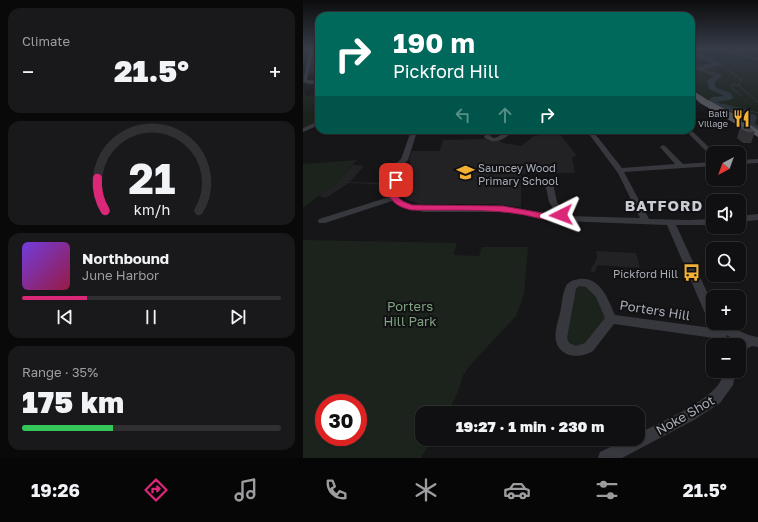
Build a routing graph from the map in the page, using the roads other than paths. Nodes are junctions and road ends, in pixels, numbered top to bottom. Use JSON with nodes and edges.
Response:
{"nodes":[{"id":1,"x":307,"y":70,"type":"edge"},
{"id":2,"x":315,"y":82,"type":"edge"},
{"id":3,"x":695,"y":94,"type":"edge"},
{"id":4,"x":315,"y":125,"type":"edge"},
{"id":5,"x":303,"y":130,"type":"edge"},
{"id":6,"x":413,"y":134,"type":"edge"},
{"id":7,"x":488,"y":134,"type":"edge"},
{"id":8,"x":506,"y":134,"type":"edge"},
{"id":9,"x":592,"y":134,"type":"edge"},
{"id":10,"x":692,"y":134,"type":"edge"},
{"id":11,"x":758,"y":134,"type":"edge"},
{"id":12,"x":663,"y":147,"type":"dead end"},
{"id":13,"x":706,"y":148,"type":"edge"},
{"id":14,"x":403,"y":160,"type":"junction"},
{"id":15,"x":758,"y":161,"type":"edge"},
{"id":16,"x":746,"y":162,"type":"edge"},
{"id":17,"x":706,"y":164,"type":"edge"},
{"id":18,"x":681,"y":166,"type":"junction"},
{"id":19,"x":407,"y":169,"type":"junction"},
{"id":20,"x":394,"y":170,"type":"junction"},
{"id":21,"x":621,"y":170,"type":"junction"},
{"id":22,"x":396,"y":180,"type":"junction"},
{"id":23,"x":549,"y":183,"type":"dead end"},
{"id":24,"x":393,"y":198,"type":"junction"},
{"id":25,"x":758,"y":217,"type":"edge"},
{"id":26,"x":561,"y":218,"type":"junction"},
{"id":27,"x":746,"y":218,"type":"edge"},
{"id":28,"x":322,"y":221,"type":"dead end"},
{"id":29,"x":646,"y":222,"type":"junction"},
{"id":30,"x":706,"y":222,"type":"edge"},
{"id":31,"x":671,"y":223,"type":"junction"},
{"id":32,"x":706,"y":302,"type":"edge"},
{"id":33,"x":611,"y":319,"type":"junction"},
{"id":34,"x":706,"y":328,"type":"edge"},
{"id":35,"x":720,"y":330,"type":"edge"},
{"id":36,"x":754,"y":342,"type":"edge"},
{"id":37,"x":728,"y":378,"type":"edge"},
{"id":38,"x":606,"y":458,"type":"edge"}],
"edges":[{"from":1,"to":2,"type":"street"},
{"from":3,"to":11,"type":"main road"},
{"from":4,"to":5,"type":"street"},
{"from":6,"to":14,"type":"street"},
{"from":7,"to":8,"type":"street"},
{"from":9,"to":21,"type":"street"},
{"from":10,"to":13,"type":"street"},
{"from":12,"to":18,"type":"street"},
{"from":14,"to":19,"type":"street"},
{"from":14,"to":20,"type":"street"},
{"from":15,"to":16,"type":"street"},
{"from":17,"to":18,"type":"street"},
{"from":18,"to":21,"type":"street"},
{"from":19,"to":20,"type":"street"},
{"from":19,"to":22,"type":"street"},
{"from":20,"to":22,"type":"street"},
{"from":21,"to":29,"type":"street"},
{"from":22,"to":24,"type":"street"},
{"from":23,"to":26,"type":"street"},
{"from":24,"to":26,"type":"street"},
{"from":24,"to":28,"type":"street"},
{"from":25,"to":27,"type":"street"},
{"from":26,"to":29,"type":"street"},
{"from":29,"to":31,"type":"street"},
{"from":30,"to":31,"type":"street"},
{"from":31,"to":32,"type":"street"},
{"from":33,"to":33,"type":"street","name":"Porters Hill"},
{"from":33,"to":34,"type":"street","name":"Porters Hill"},
{"from":35,"to":36,"type":"street","name":"Porters Hill"},
{"from":37,"to":38,"type":"street","name":"Noke Shot"}]}
